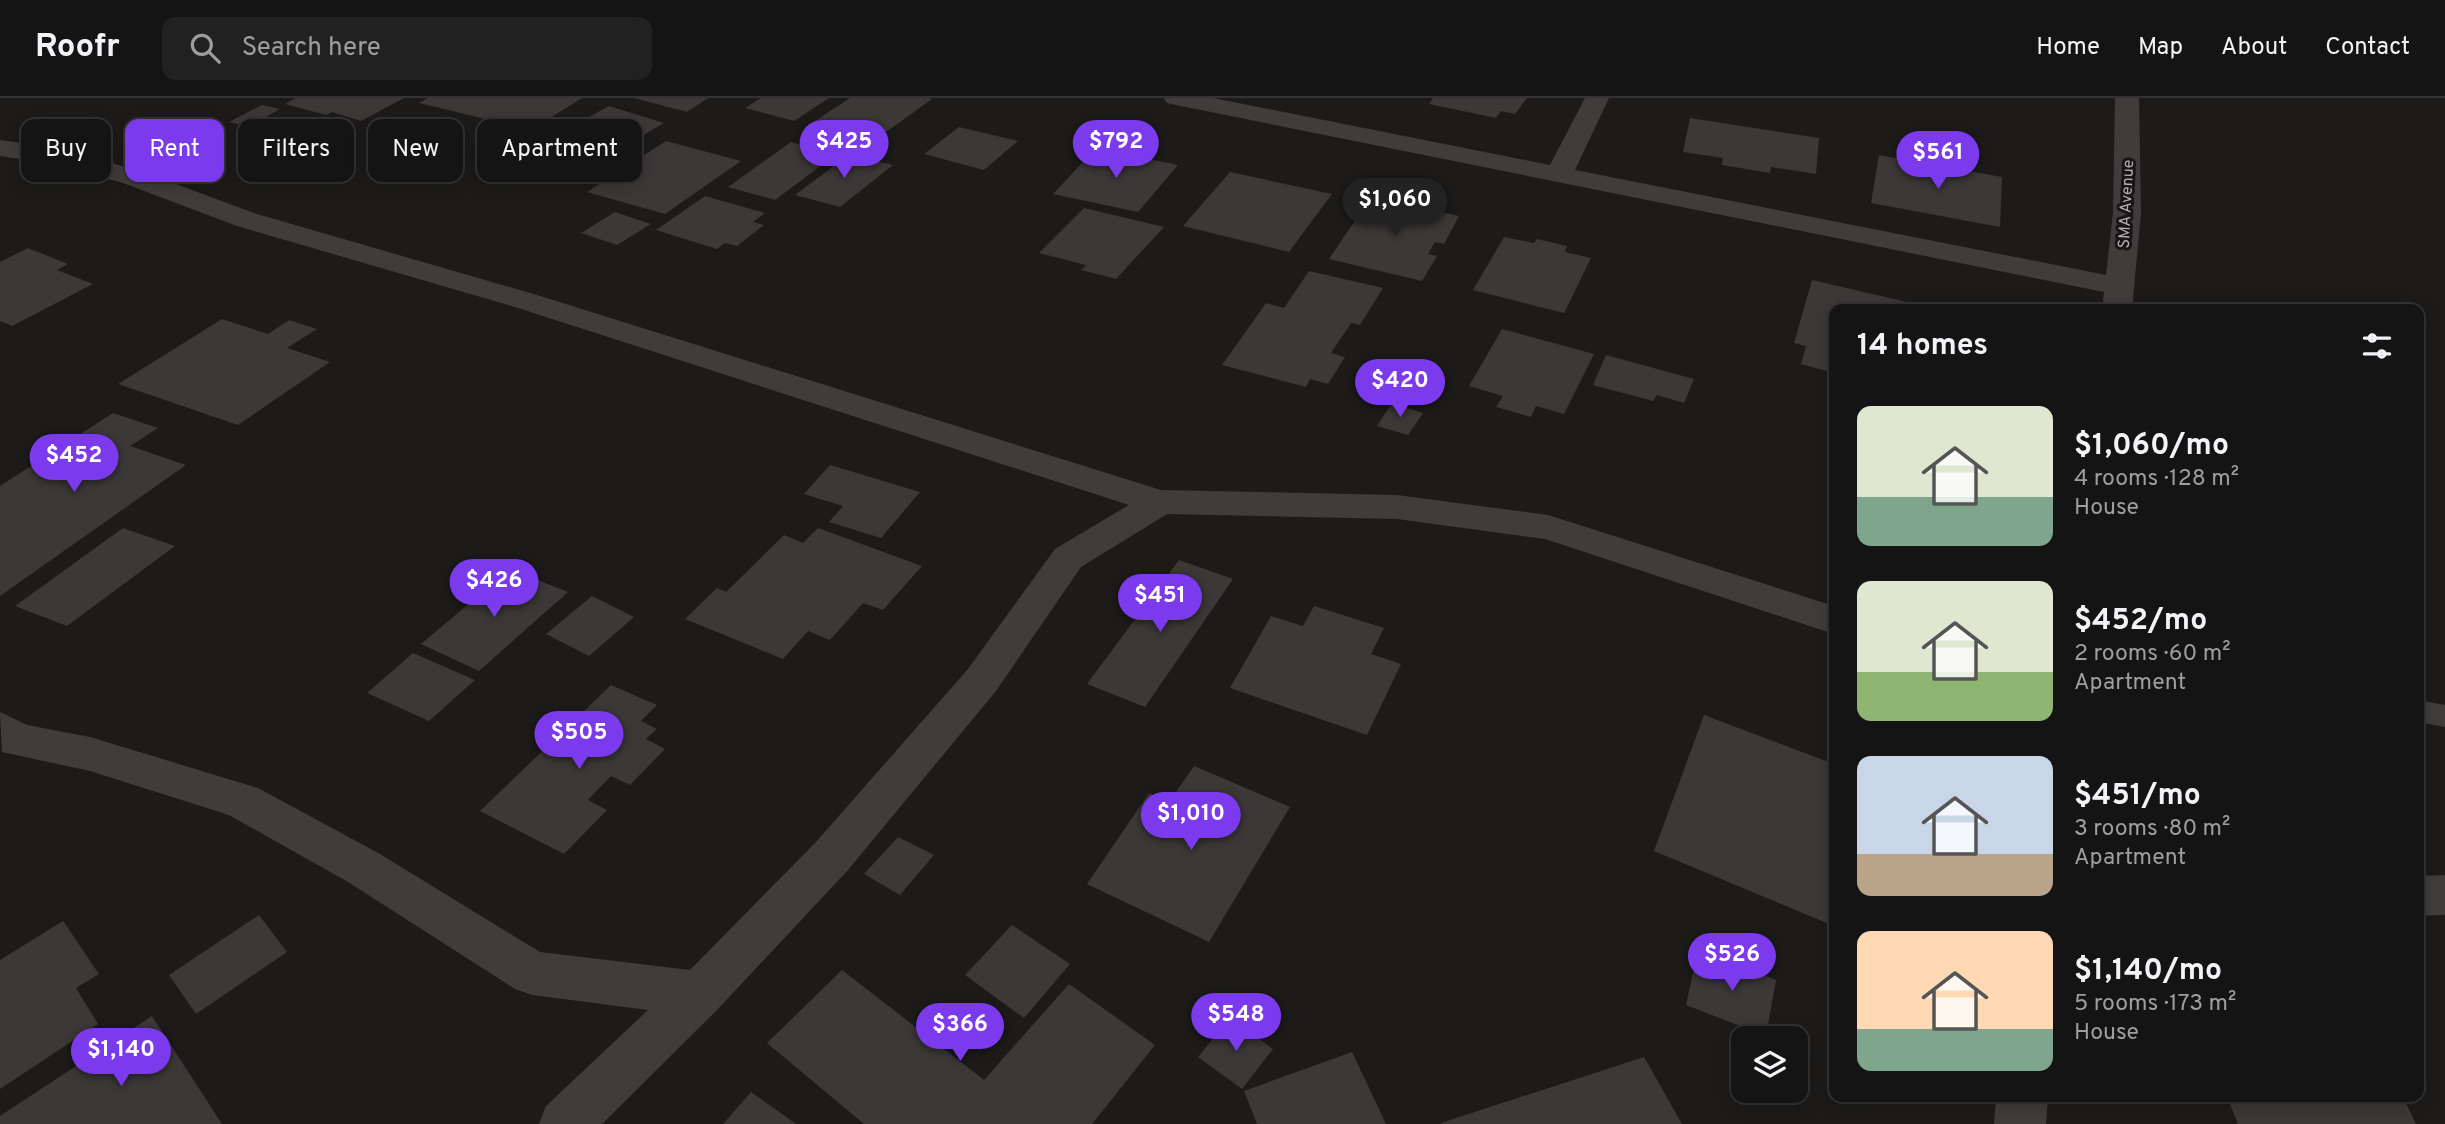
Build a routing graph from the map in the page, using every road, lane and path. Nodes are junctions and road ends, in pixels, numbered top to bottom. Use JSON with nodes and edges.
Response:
{"nodes":[{"id":1,"x":1176,"y":98,"type":"edge"},
{"id":2,"x":1597,"y":98,"type":"edge"},
{"id":3,"x":2127,"y":98,"type":"edge"},
{"id":4,"x":0,"y":148,"type":"edge"},
{"id":5,"x":1558,"y":176,"type":"junction"},
{"id":6,"x":2118,"y":298,"type":"edge"},
{"id":7,"x":1160,"y":502,"type":"junction"},
{"id":8,"x":1829,"y":618,"type":"edge"},
{"id":9,"x":2424,"y":712,"type":"edge"},
{"id":10,"x":2445,"y":716,"type":"edge"},
{"id":11,"x":6,"y":740,"type":"edge"},
{"id":12,"x":2445,"y":895,"type":"edge"},
{"id":13,"x":2424,"y":896,"type":"edge"},
{"id":14,"x":700,"y":994,"type":"junction"},
{"id":15,"x":2022,"y":1102,"type":"edge"},
{"id":16,"x":565,"y":1124,"type":"edge"},
{"id":17,"x":2020,"y":1124,"type":"edge"}],
"edges":[{"from":1,"to":5,"type":"street"},
{"from":2,"to":5,"type":"street"},
{"from":3,"to":6,"type":"street","name":"SMA Avenue"},
{"from":4,"to":7,"type":"street"},
{"from":5,"to":6,"type":"street"},
{"from":7,"to":8,"type":"street"},
{"from":7,"to":14,"type":"street"},
{"from":9,"to":10,"type":"lane"},
{"from":11,"to":14,"type":"street"},
{"from":12,"to":13,"type":"street"},
{"from":14,"to":16,"type":"street"},
{"from":15,"to":17,"type":"street"}]}
